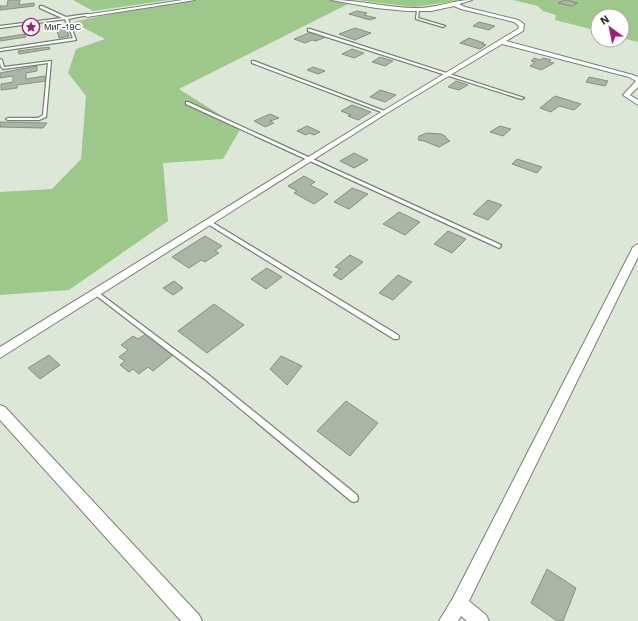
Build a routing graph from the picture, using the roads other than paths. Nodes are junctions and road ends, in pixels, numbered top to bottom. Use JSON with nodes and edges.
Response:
{"nodes":[{"id":1,"x":193,"y":0,"type":"edge"},
{"id":2,"x":333,"y":0,"type":"edge"},
{"id":3,"x":470,"y":0,"type":"edge"},
{"id":4,"x":455,"y":4,"type":"junction"},
{"id":5,"x":41,"y":7,"type":"dead end"},
{"id":6,"x":418,"y":10,"type":"junction"},
{"id":7,"x":87,"y":15,"type":"joint"},
{"id":8,"x":66,"y":18,"type":"junction"},
{"id":9,"x":444,"y":26,"type":"dead end"},
{"id":10,"x":0,"y":27,"type":"edge"},
{"id":11,"x":309,"y":30,"type":"dead end"},
{"id":12,"x":502,"y":42,"type":"junction"},
{"id":13,"x":0,"y":50,"type":"edge"},
{"id":14,"x":0,"y":60,"type":"edge"},
{"id":15,"x":253,"y":62,"type":"dead end"},
{"id":16,"x":447,"y":75,"type":"junction"},
{"id":17,"x":638,"y":81,"type":"edge"},
{"id":18,"x":522,"y":98,"type":"dead end"},
{"id":19,"x":187,"y":103,"type":"dead end"},
{"id":20,"x":638,"y":103,"type":"edge"},
{"id":21,"x":385,"y":112,"type":"junction"},
{"id":22,"x":8,"y":119,"type":"dead end"},
{"id":23,"x":309,"y":159,"type":"junction"},
{"id":24,"x":208,"y":222,"type":"junction"},
{"id":25,"x":499,"y":246,"type":"dead end"},
{"id":26,"x":638,"y":247,"type":"edge"},
{"id":27,"x":95,"y":292,"type":"junction"},
{"id":28,"x":396,"y":337,"type":"dead end"},
{"id":29,"x":0,"y":353,"type":"edge"},
{"id":30,"x":0,"y":411,"type":"edge"},
{"id":31,"x":354,"y":498,"type":"dead end"},
{"id":32,"x":459,"y":604,"type":"junction"},
{"id":33,"x":193,"y":621,"type":"edge"},
{"id":34,"x":448,"y":621,"type":"edge"},
{"id":35,"x":480,"y":621,"type":"edge"}],
"edges":[{"from":1,"to":7,"type":"street"},
{"from":2,"to":6,"type":"street"},
{"from":3,"to":4,"type":"street"},
{"from":4,"to":6,"type":"street"},
{"from":4,"to":12,"type":"street"},
{"from":5,"to":8,"type":"lane"},
{"from":6,"to":9,"type":"lane"},
{"from":7,"to":8,"type":"lane"},
{"from":8,"to":10,"type":"lane"},
{"from":8,"to":13,"type":"lane"},
{"from":11,"to":16,"type":"lane"},
{"from":12,"to":16,"type":"street"},
{"from":12,"to":17,"type":"street"},
{"from":14,"to":22,"type":"lane"},
{"from":15,"to":21,"type":"lane"},
{"from":16,"to":18,"type":"lane"},
{"from":16,"to":21,"type":"street"},
{"from":17,"to":20,"type":"street"},
{"from":19,"to":23,"type":"lane"},
{"from":21,"to":23,"type":"street"},
{"from":23,"to":24,"type":"street"},
{"from":23,"to":25,"type":"lane"},
{"from":24,"to":27,"type":"street"},
{"from":24,"to":28,"type":"lane"},
{"from":26,"to":32,"type":"street"},
{"from":27,"to":29,"type":"street"},
{"from":27,"to":31,"type":"lane"},
{"from":30,"to":33,"type":"street"},
{"from":32,"to":34,"type":"street"},
{"from":32,"to":35,"type":"street"}]}
